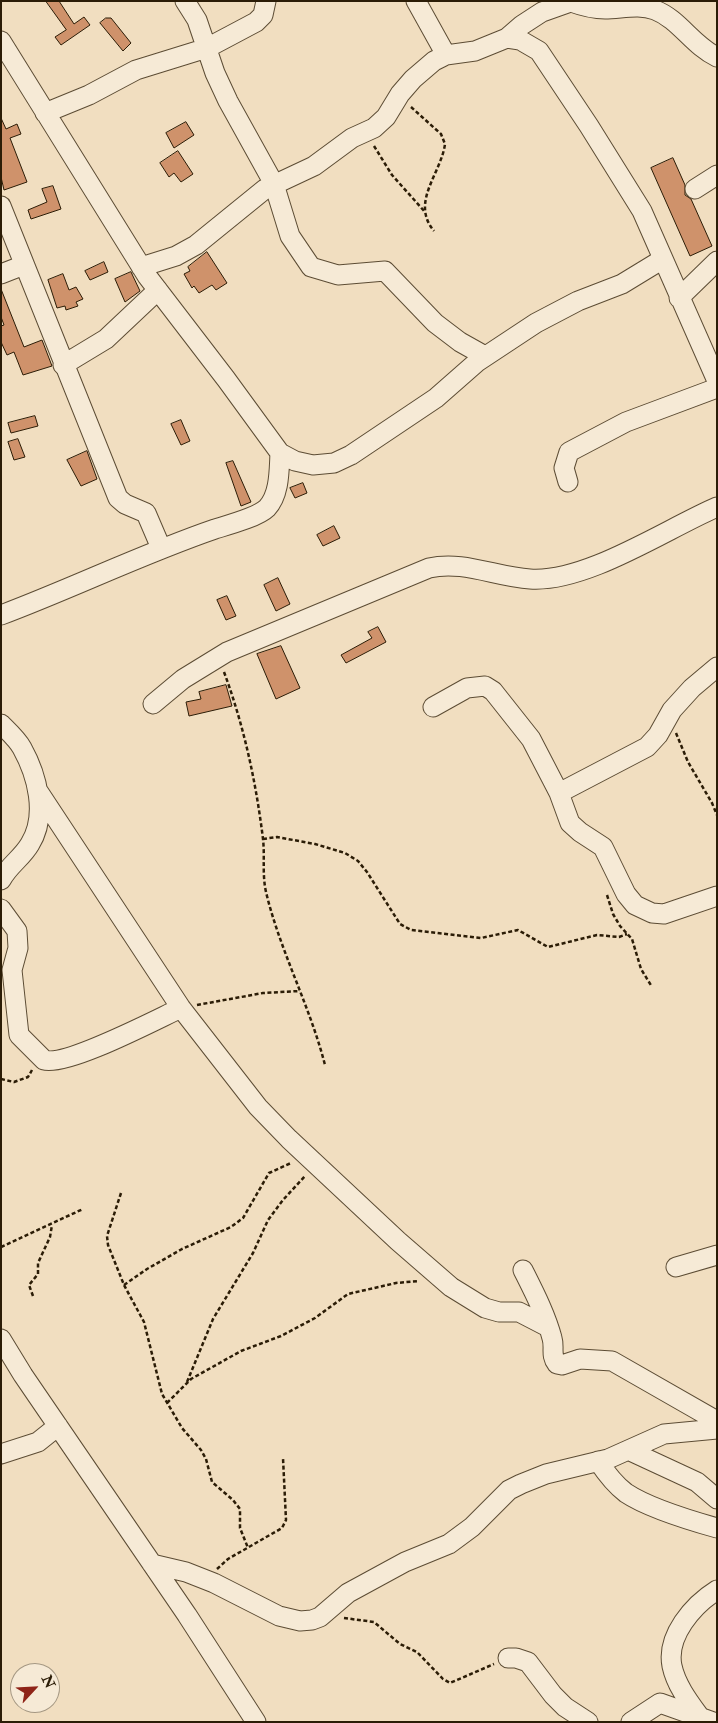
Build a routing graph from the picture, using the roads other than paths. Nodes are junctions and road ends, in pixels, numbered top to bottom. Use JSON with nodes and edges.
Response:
{"nodes":[{"id":1,"x":185,"y":1,"type":"edge"},
{"id":2,"x":266,"y":1,"type":"edge"},
{"id":3,"x":416,"y":1,"type":"edge"},
{"id":4,"x":572,"y":2,"type":"edge"},
{"id":5,"x":507,"y":38,"type":"junction"},
{"id":6,"x":1,"y":41,"type":"edge"},
{"id":7,"x":207,"y":48,"type":"junction"},
{"id":8,"x":446,"y":55,"type":"junction"},
{"id":9,"x":717,"y":57,"type":"edge"},
{"id":10,"x":45,"y":113,"type":"junction"},
{"id":11,"x":717,"y":175,"type":"edge"},
{"id":12,"x":274,"y":184,"type":"junction"},
{"id":13,"x":695,"y":189,"type":"dead end"},
{"id":14,"x":1,"y":206,"type":"edge"},
{"id":15,"x":663,"y":259,"type":"junction"},
{"id":16,"x":717,"y":261,"type":"edge"},
{"id":17,"x":24,"y":265,"type":"junction"},
{"id":18,"x":141,"y":267,"type":"junction"},
{"id":19,"x":1,"y":274,"type":"edge"},
{"id":20,"x":158,"y":290,"type":"junction"},
{"id":21,"x":679,"y":298,"type":"junction"},
{"id":22,"x":485,"y":356,"type":"junction"},
{"id":23,"x":63,"y":365,"type":"junction"},
{"id":24,"x":717,"y":381,"type":"edge"},
{"id":25,"x":717,"y":388,"type":"edge"},
{"id":26,"x":280,"y":453,"type":"junction"},
{"id":27,"x":568,"y":482,"type":"dead end"},
{"id":28,"x":717,"y":507,"type":"edge"},
{"id":29,"x":161,"y":548,"type":"junction"},
{"id":30,"x":1,"y":615,"type":"edge"},
{"id":31,"x":717,"y":667,"type":"edge"},
{"id":32,"x":153,"y":704,"type":"dead end"},
{"id":33,"x":433,"y":707,"type":"dead end"},
{"id":34,"x":1,"y":724,"type":"edge"},
{"id":35,"x":38,"y":791,"type":"junction"},
{"id":36,"x":559,"y":793,"type":"junction"},
{"id":37,"x":1,"y":880,"type":"edge"},
{"id":38,"x":717,"y":896,"type":"edge"},
{"id":39,"x":1,"y":909,"type":"edge"},
{"id":40,"x":181,"y":1008,"type":"junction"},
{"id":41,"x":717,"y":1256,"type":"edge"},
{"id":42,"x":676,"y":1267,"type":"dead end"},
{"id":43,"x":523,"y":1270,"type":"dead end"},
{"id":44,"x":548,"y":1327,"type":"junction"},
{"id":45,"x":1,"y":1338,"type":"edge"},
{"id":46,"x":717,"y":1421,"type":"edge"},
{"id":47,"x":58,"y":1426,"type":"junction"},
{"id":48,"x":717,"y":1429,"type":"edge"},
{"id":49,"x":628,"y":1450,"type":"junction"},
{"id":50,"x":1,"y":1454,"type":"edge"},
{"id":51,"x":598,"y":1461,"type":"junction"},
{"id":52,"x":717,"y":1499,"type":"edge"},
{"id":53,"x":717,"y":1528,"type":"edge"},
{"id":54,"x":152,"y":1564,"type":"junction"},
{"id":55,"x":717,"y":1590,"type":"edge"},
{"id":56,"x":508,"y":1658,"type":"road end"},
{"id":57,"x":706,"y":1719,"type":"edge"},
{"id":58,"x":256,"y":1722,"type":"edge"},
{"id":59,"x":588,"y":1722,"type":"edge"},
{"id":60,"x":631,"y":1722,"type":"edge"}],
"edges":[{"from":1,"to":7,"type":"street"},
{"from":2,"to":7,"type":"street"},
{"from":3,"to":8,"type":"street"},
{"from":4,"to":5,"type":"street"},
{"from":4,"to":9,"type":"street"},
{"from":5,"to":8,"type":"street"},
{"from":5,"to":15,"type":"street"},
{"from":6,"to":10,"type":"street"},
{"from":7,"to":10,"type":"street"},
{"from":7,"to":12,"type":"street"},
{"from":8,"to":12,"type":"street"},
{"from":10,"to":18,"type":"street"},
{"from":11,"to":13,"type":"street"},
{"from":12,"to":18,"type":"street"},
{"from":12,"to":22,"type":"street"},
{"from":14,"to":17,"type":"street"},
{"from":15,"to":21,"type":"street"},
{"from":15,"to":22,"type":"street"},
{"from":16,"to":21,"type":"street"},
{"from":17,"to":19,"type":"street"},
{"from":17,"to":23,"type":"street"},
{"from":18,"to":20,"type":"street"},
{"from":20,"to":23,"type":"street"},
{"from":20,"to":26,"type":"street"},
{"from":21,"to":24,"type":"street"},
{"from":22,"to":26,"type":"street"},
{"from":23,"to":29,"type":"street"},
{"from":25,"to":27,"type":"street"},
{"from":26,"to":29,"type":"street"},
{"from":28,"to":32,"type":"street"},
{"from":29,"to":30,"type":"street"},
{"from":31,"to":36,"type":"street"},
{"from":33,"to":36,"type":"street"},
{"from":34,"to":35,"type":"street"},
{"from":35,"to":37,"type":"street"},
{"from":35,"to":40,"type":"street"},
{"from":36,"to":38,"type":"street"},
{"from":39,"to":40,"type":"street"},
{"from":40,"to":44,"type":"street"},
{"from":41,"to":42,"type":"street"},
{"from":43,"to":44,"type":"street"},
{"from":44,"to":46,"type":"street"},
{"from":45,"to":47,"type":"street"},
{"from":47,"to":50,"type":"street"},
{"from":47,"to":54,"type":"street"},
{"from":48,"to":49,"type":"street"},
{"from":49,"to":51,"type":"street"},
{"from":49,"to":52,"type":"street"},
{"from":51,"to":53,"type":"street"},
{"from":51,"to":54,"type":"street"},
{"from":54,"to":58,"type":"street"},
{"from":55,"to":57,"type":"street"},
{"from":56,"to":59,"type":"street"},
{"from":57,"to":60,"type":"street"}]}
